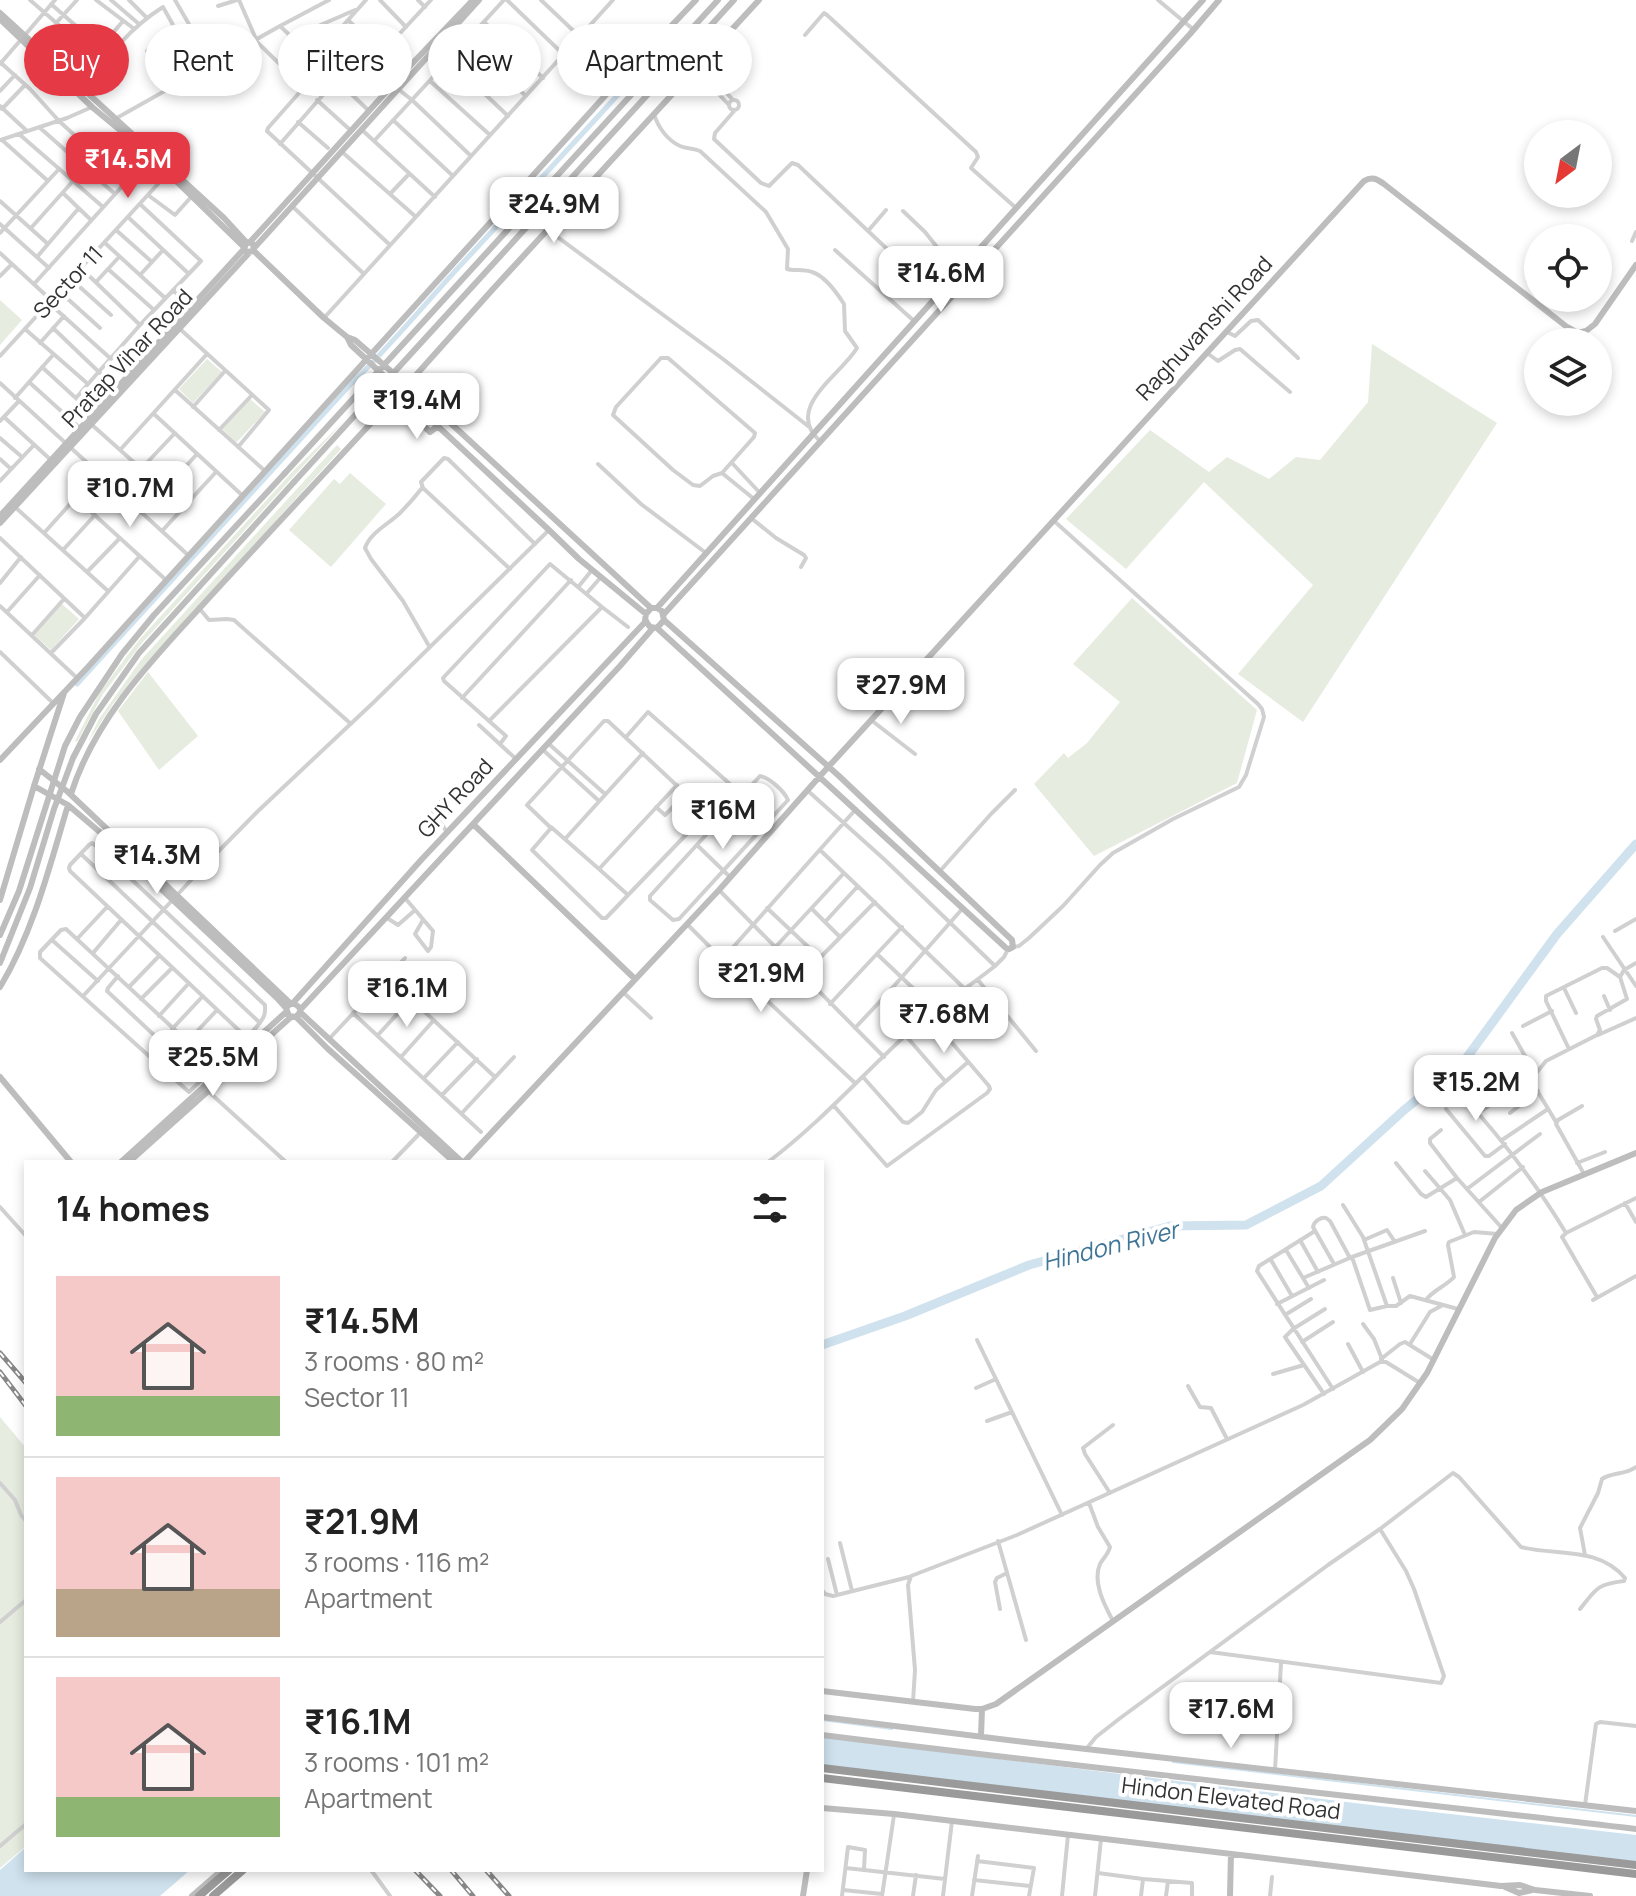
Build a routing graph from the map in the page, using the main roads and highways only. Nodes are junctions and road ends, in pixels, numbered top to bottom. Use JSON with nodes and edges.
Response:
{"nodes":[{"id":1,"x":824,"y":1768,"type":"edge"},
{"id":2,"x":824,"y":1778,"type":"edge"},
{"id":3,"x":1636,"y":1865,"type":"edge"},
{"id":4,"x":227,"y":1872,"type":"edge"},
{"id":5,"x":244,"y":1872,"type":"edge"},
{"id":6,"x":1636,"y":1874,"type":"edge"},
{"id":7,"x":199,"y":1896,"type":"edge"},
{"id":8,"x":215,"y":1896,"type":"edge"}],
"edges":[{"from":1,"to":3,"type":"highway","name":"Hindon Elevated Road"},
{"from":2,"to":6,"type":"highway","name":"Hindon Elevated Road"},
{"from":4,"to":7,"type":"highway"},
{"from":5,"to":8,"type":"highway"}]}
